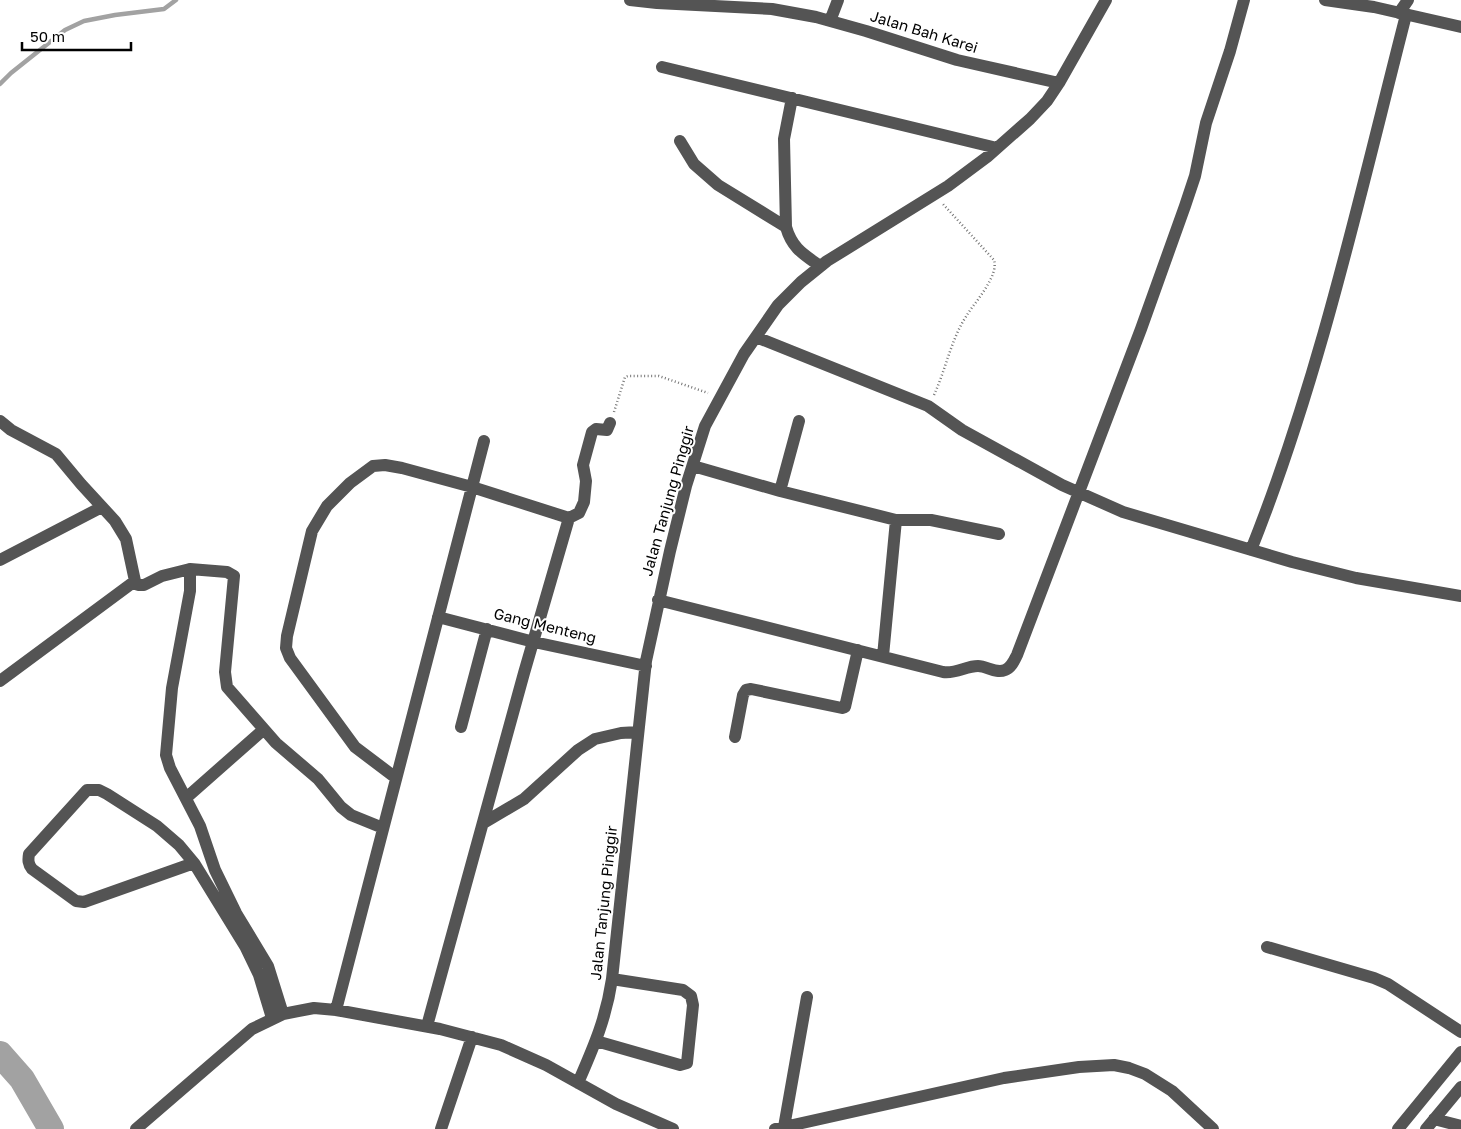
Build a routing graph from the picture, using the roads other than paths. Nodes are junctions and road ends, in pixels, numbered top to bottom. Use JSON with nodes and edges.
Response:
{"nodes":[{"id":1,"x":630,"y":0,"type":"edge"},
{"id":2,"x":838,"y":0,"type":"edge"},
{"id":3,"x":1106,"y":0,"type":"edge"},
{"id":4,"x":1244,"y":0,"type":"edge"},
{"id":5,"x":1325,"y":0,"type":"edge"},
{"id":6,"x":1408,"y":0,"type":"edge"},
{"id":7,"x":686,"y":2,"type":"edge"},
{"id":8,"x":1403,"y":14,"type":"junction"},
{"id":9,"x":830,"y":21,"type":"junction"},
{"id":10,"x":1461,"y":27,"type":"edge"},
{"id":11,"x":662,"y":67,"type":"dead end"},
{"id":12,"x":1059,"y":83,"type":"junction"},
{"id":13,"x":792,"y":98,"type":"junction"},
{"id":14,"x":680,"y":141,"type":"dead end"},
{"id":15,"x":997,"y":148,"type":"junction"},
{"id":16,"x":786,"y":227,"type":"junction"},
{"id":17,"x":820,"y":266,"type":"junction"},
{"id":18,"x":756,"y":337,"type":"junction"},
{"id":19,"x":0,"y":421,"type":"edge"},
{"id":20,"x":799,"y":421,"type":"dead end"},
{"id":21,"x":610,"y":423,"type":"road end"},
{"id":22,"x":484,"y":441,"type":"dead end"},
{"id":23,"x":693,"y":466,"type":"junction"},
{"id":24,"x":472,"y":487,"type":"junction"},
{"id":25,"x":780,"y":491,"type":"junction"},
{"id":26,"x":1078,"y":493,"type":"junction"},
{"id":27,"x":102,"y":507,"type":"junction"},
{"id":28,"x":569,"y":518,"type":"junction"},
{"id":29,"x":896,"y":520,"type":"junction"},
{"id":30,"x":999,"y":534,"type":"dead end"},
{"id":31,"x":1251,"y":550,"type":"junction"},
{"id":32,"x":0,"y":560,"type":"edge"},
{"id":33,"x":190,"y":569,"type":"junction"},
{"id":34,"x":135,"y":582,"type":"junction"},
{"id":35,"x":1461,"y":596,"type":"edge"},
{"id":36,"x":658,"y":600,"type":"junction"},
{"id":37,"x":438,"y":617,"type":"junction"},
{"id":38,"x":487,"y":629,"type":"junction"},
{"id":39,"x":534,"y":642,"type":"junction"},
{"id":40,"x":858,"y":650,"type":"junction"},
{"id":41,"x":883,"y":656,"type":"junction"},
{"id":42,"x":646,"y":666,"type":"junction"},
{"id":43,"x":0,"y":681,"type":"edge"},
{"id":44,"x":461,"y":727,"type":"dead end"},
{"id":45,"x":263,"y":730,"type":"junction"},
{"id":46,"x":638,"y":732,"type":"junction"},
{"id":47,"x":735,"y":737,"type":"dead end"},
{"id":48,"x":396,"y":778,"type":"junction"},
{"id":49,"x":186,"y":798,"type":"junction"},
{"id":50,"x":485,"y":822,"type":"junction"},
{"id":51,"x":383,"y":828,"type":"junction"},
{"id":52,"x":194,"y":863,"type":"junction"},
{"id":53,"x":1267,"y":947,"type":"dead end"},
{"id":54,"x":612,"y":979,"type":"junction"},
{"id":55,"x":807,"y":996,"type":"dead end"},
{"id":56,"x":336,"y":1010,"type":"junction"},
{"id":57,"x":277,"y":1016,"type":"junction"},
{"id":58,"x":428,"y":1026,"type":"junction"},
{"id":59,"x":1461,"y":1032,"type":"edge"},
{"id":60,"x":472,"y":1037,"type":"junction"},
{"id":61,"x":596,"y":1041,"type":"junction"},
{"id":62,"x":1461,"y":1052,"type":"edge"},
{"id":63,"x":578,"y":1083,"type":"junction"},
{"id":64,"x":1461,"y":1087,"type":"edge"},
{"id":65,"x":1430,"y":1124,"type":"edge"},
{"id":66,"x":1461,"y":1126,"type":"edge"},
{"id":67,"x":779,"y":1128,"type":"edge"},
{"id":68,"x":136,"y":1129,"type":"edge"},
{"id":69,"x":441,"y":1129,"type":"edge"},
{"id":70,"x":672,"y":1129,"type":"edge"},
{"id":71,"x":1213,"y":1129,"type":"edge"},
{"id":72,"x":1398,"y":1129,"type":"edge"}],
"edges":[{"from":1,"to":7,"type":"street","name":"Jalan Bah Karei"},
{"from":2,"to":9,"type":"street"},
{"from":3,"to":12,"type":"street","name":"Jalan Tanjung Pinggir"},
{"from":4,"to":26,"type":"street"},
{"from":5,"to":8,"type":"street"},
{"from":6,"to":8,"type":"street"},
{"from":7,"to":9,"type":"street","name":"Jalan Bah Karei"},
{"from":8,"to":10,"type":"street"},
{"from":8,"to":31,"type":"street"},
{"from":9,"to":12,"type":"street","name":"Jalan Bah Karei"},
{"from":11,"to":13,"type":"street"},
{"from":12,"to":15,"type":"street","name":"Jalan Tanjung Pinggir"},
{"from":13,"to":15,"type":"street"},
{"from":13,"to":16,"type":"street"},
{"from":14,"to":16,"type":"street"},
{"from":15,"to":17,"type":"street","name":"Jalan Tanjung Pinggir"},
{"from":16,"to":17,"type":"street"},
{"from":17,"to":18,"type":"street","name":"Jalan Tanjung Pinggir"},
{"from":18,"to":23,"type":"street","name":"Jalan Tanjung Pinggir"},
{"from":18,"to":26,"type":"street"},
{"from":19,"to":27,"type":"street"},
{"from":20,"to":25,"type":"street"},
{"from":21,"to":28,"type":"street"},
{"from":22,"to":24,"type":"street"},
{"from":23,"to":25,"type":"street"},
{"from":23,"to":36,"type":"street","name":"Jalan Tanjung Pinggir"},
{"from":24,"to":28,"type":"street"},
{"from":24,"to":37,"type":"street"},
{"from":24,"to":48,"type":"street"},
{"from":25,"to":29,"type":"street"},
{"from":26,"to":31,"type":"street"},
{"from":26,"to":41,"type":"street"},
{"from":27,"to":32,"type":"street"},
{"from":27,"to":34,"type":"street"},
{"from":28,"to":39,"type":"street"},
{"from":29,"to":30,"type":"street"},
{"from":29,"to":41,"type":"street"},
{"from":31,"to":35,"type":"street"},
{"from":33,"to":34,"type":"street"},
{"from":33,"to":45,"type":"street"},
{"from":33,"to":49,"type":"street"},
{"from":34,"to":43,"type":"street"},
{"from":36,"to":40,"type":"street"},
{"from":36,"to":42,"type":"street","name":"Jalan Tanjung Pinggir"},
{"from":37,"to":38,"type":"street","name":"Gang Menteng"},
{"from":37,"to":48,"type":"street"},
{"from":38,"to":39,"type":"street","name":"Gang Menteng"},
{"from":38,"to":44,"type":"street"},
{"from":39,"to":42,"type":"street","name":"Gang Menteng"},
{"from":39,"to":50,"type":"street"},
{"from":40,"to":41,"type":"street"},
{"from":40,"to":47,"type":"street"},
{"from":42,"to":46,"type":"street","name":"Jalan Tanjung Pinggir"},
{"from":45,"to":49,"type":"street"},
{"from":45,"to":51,"type":"street"},
{"from":46,"to":50,"type":"street"},
{"from":46,"to":54,"type":"street","name":"Jalan Tanjung Pinggir"},
{"from":48,"to":51,"type":"street"},
{"from":49,"to":57,"type":"street"},
{"from":50,"to":58,"type":"street"},
{"from":51,"to":56,"type":"street"},
{"from":52,"to":52,"type":"street"},
{"from":52,"to":57,"type":"street"},
{"from":53,"to":59,"type":"street"},
{"from":54,"to":61,"type":"street","name":"Jalan Tanjung Pinggir"},
{"from":54,"to":61,"type":"street"},
{"from":55,"to":67,"type":"street"},
{"from":56,"to":57,"type":"street"},
{"from":56,"to":58,"type":"street"},
{"from":57,"to":68,"type":"street"},
{"from":58,"to":60,"type":"street"},
{"from":60,"to":63,"type":"street"},
{"from":60,"to":69,"type":"street"},
{"from":61,"to":63,"type":"street","name":"Jalan Tanjung Pinggir"},
{"from":62,"to":72,"type":"street"},
{"from":63,"to":70,"type":"street"},
{"from":64,"to":65,"type":"street"},
{"from":65,"to":66,"type":"street"},
{"from":67,"to":71,"type":"street"}]}
